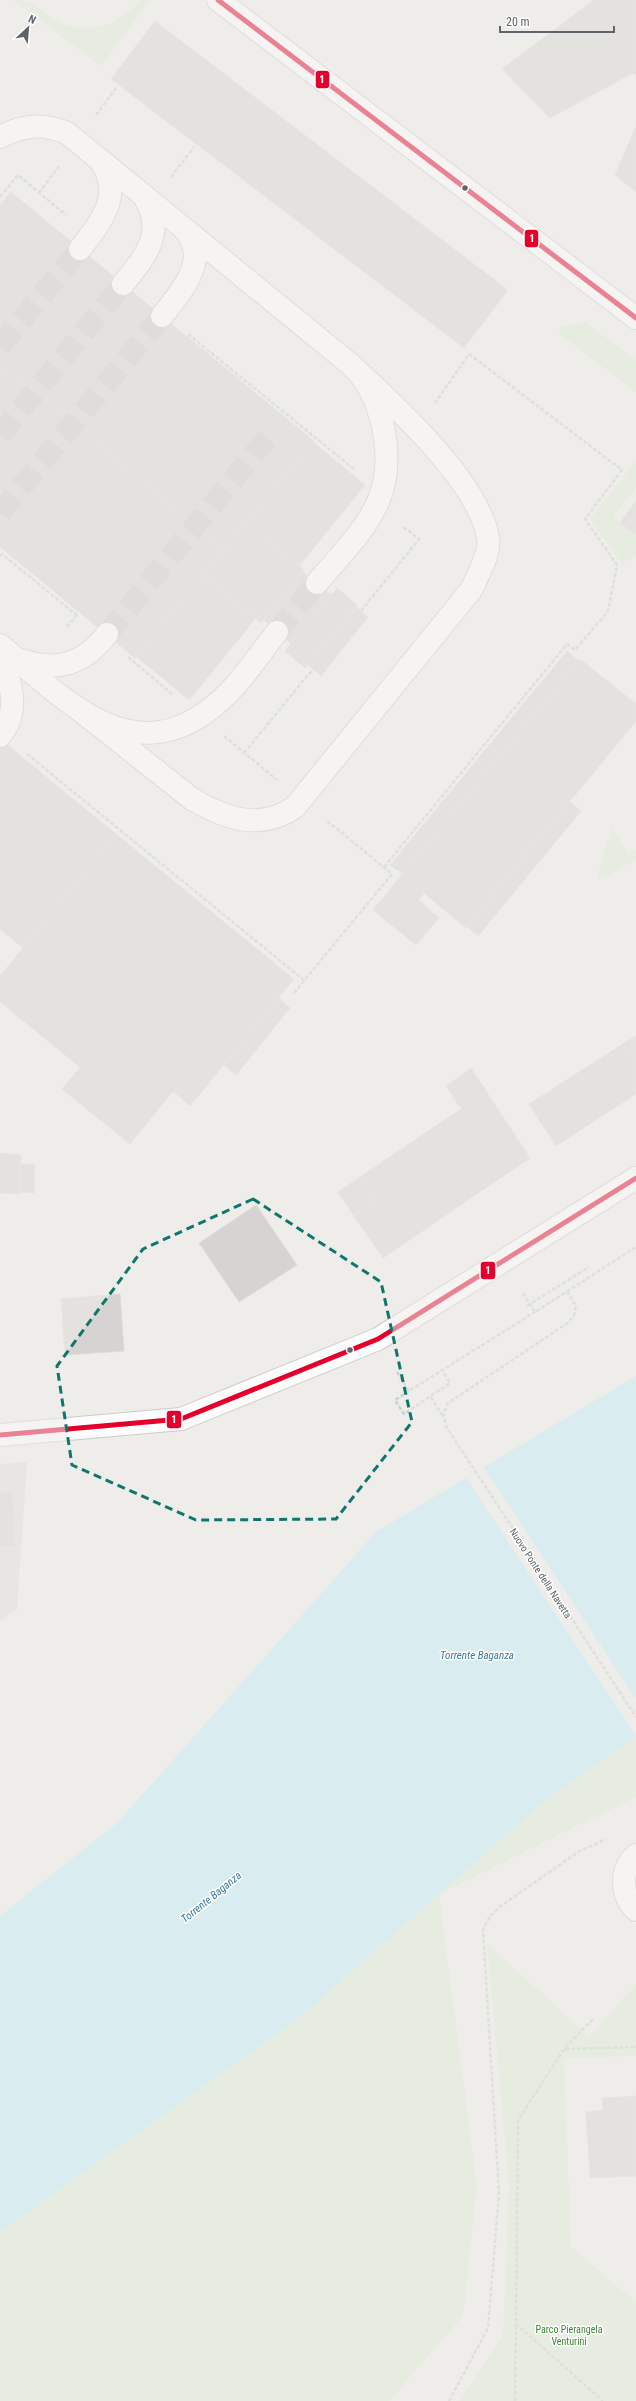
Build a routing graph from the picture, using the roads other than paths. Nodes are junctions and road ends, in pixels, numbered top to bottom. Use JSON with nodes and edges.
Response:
{"nodes":[{"id":1,"x":218,"y":0,"type":"edge"},
{"id":2,"x":0,"y":137,"type":"edge"},
{"id":3,"x":92,"y":151,"type":"junction"},
{"id":4,"x":135,"y":187,"type":"junction"},
{"id":5,"x":177,"y":222,"type":"junction"},
{"id":6,"x":80,"y":249,"type":"tunnel mouth"},
{"id":7,"x":123,"y":284,"type":"tunnel mouth"},
{"id":8,"x":162,"y":316,"type":"tunnel mouth"},
{"id":9,"x":636,"y":318,"type":"edge"},
{"id":10,"x":350,"y":364,"type":"junction"},
{"id":11,"x":317,"y":583,"type":"tunnel mouth"},
{"id":12,"x":277,"y":632,"type":"tunnel mouth"},
{"id":13,"x":105,"y":636,"type":"tunnel mouth"},
{"id":14,"x":3,"y":651,"type":"edge"},
{"id":15,"x":72,"y":704,"type":"junction"},
{"id":16,"x":0,"y":736,"type":"edge"},
{"id":17,"x":636,"y":1178,"type":"edge"},
{"id":18,"x":0,"y":1435,"type":"edge"},
{"id":19,"x":636,"y":1855,"type":"edge"},
{"id":20,"x":636,"y":1910,"type":"edge"}],
"edges":[{"from":1,"to":9,"type":"street"},
{"from":2,"to":3,"type":"street"},
{"from":3,"to":4,"type":"street"},
{"from":3,"to":6,"type":"street"},
{"from":4,"to":5,"type":"street"},
{"from":4,"to":7,"type":"street"},
{"from":5,"to":8,"type":"street"},
{"from":5,"to":10,"type":"street"},
{"from":10,"to":11,"type":"street"},
{"from":10,"to":15,"type":"street"},
{"from":12,"to":15,"type":"street"},
{"from":13,"to":14,"type":"street"},
{"from":14,"to":15,"type":"street"},
{"from":14,"to":16,"type":"street"},
{"from":17,"to":18,"type":"street"},
{"from":19,"to":20,"type":"street"}]}
